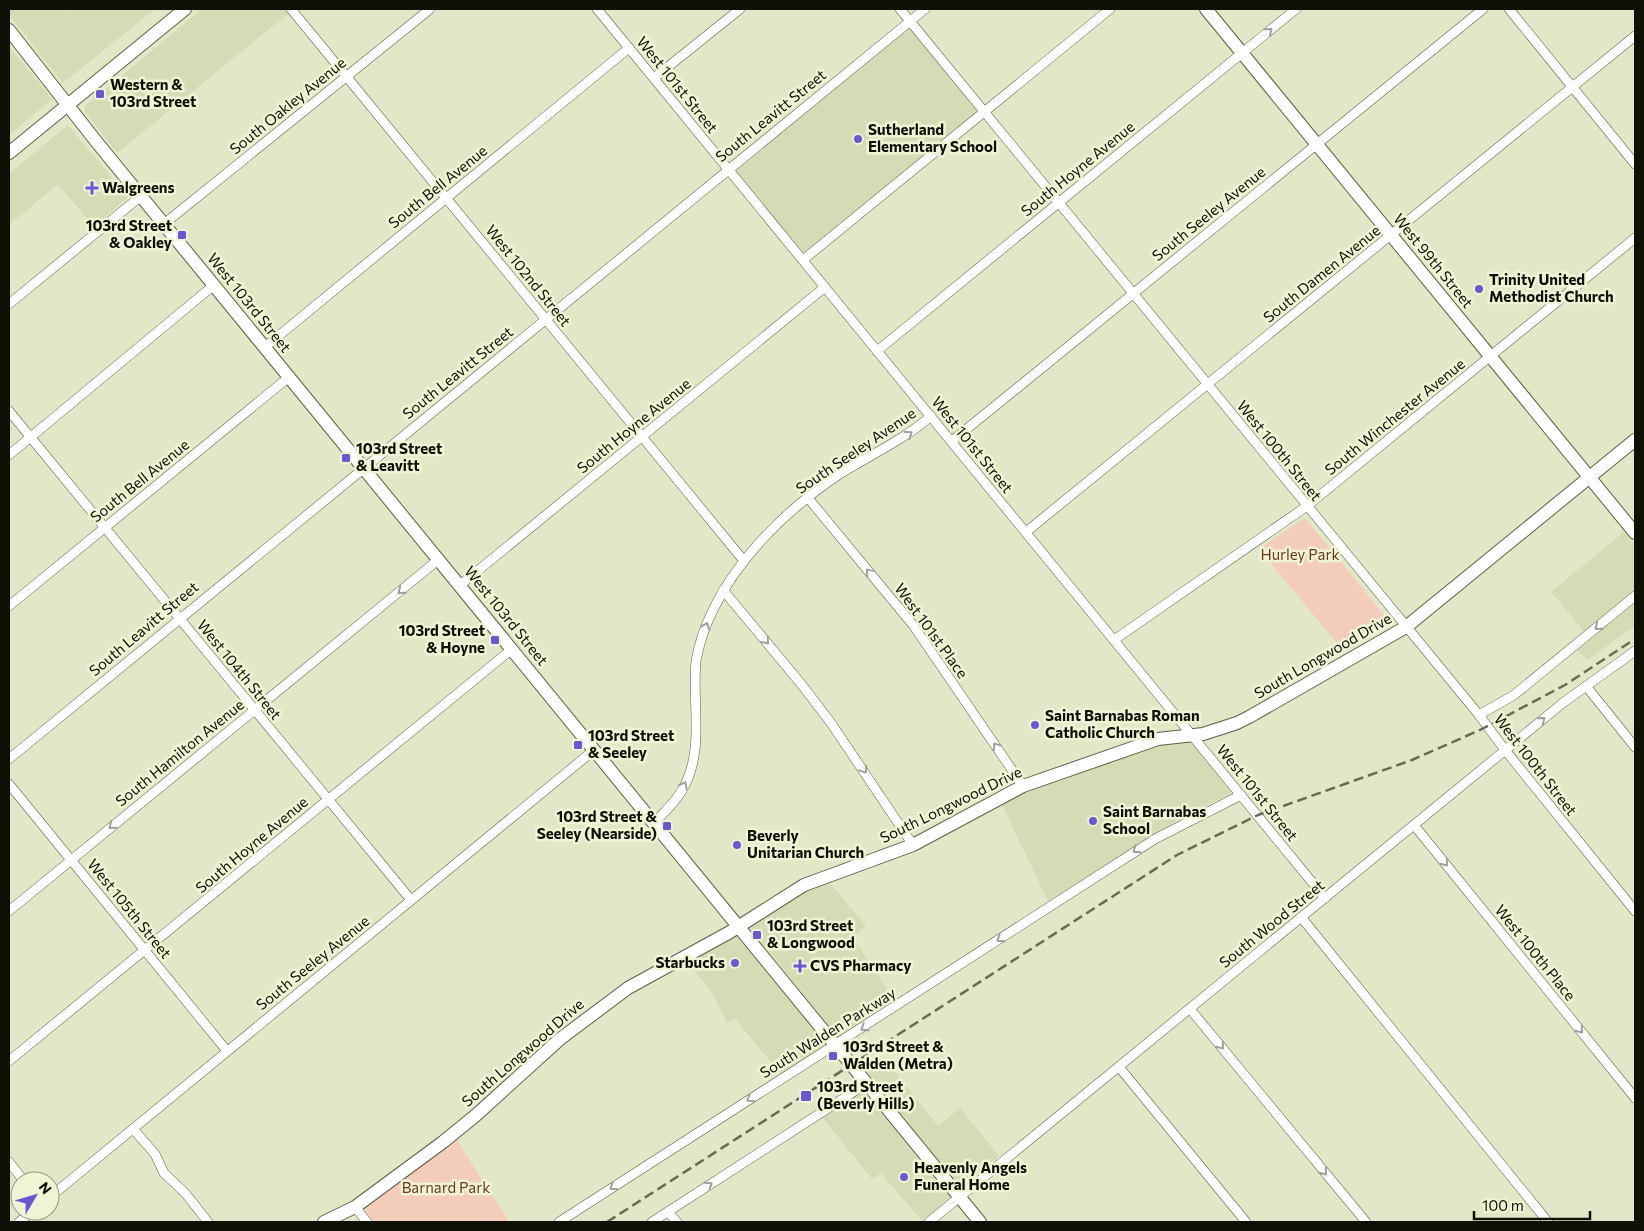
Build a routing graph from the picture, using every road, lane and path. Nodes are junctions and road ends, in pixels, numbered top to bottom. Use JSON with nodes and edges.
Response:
{"nodes":[{"id":1,"x":185,"y":9,"type":"edge"},
{"id":2,"x":291,"y":9,"type":"edge"},
{"id":3,"x":430,"y":9,"type":"edge"},
{"id":4,"x":597,"y":9,"type":"edge"},
{"id":5,"x":740,"y":9,"type":"edge"},
{"id":6,"x":900,"y":9,"type":"edge"},
{"id":7,"x":925,"y":9,"type":"edge"},
{"id":8,"x":1110,"y":9,"type":"edge"},
{"id":9,"x":1206,"y":9,"type":"edge"},
{"id":10,"x":1296,"y":9,"type":"edge"},
{"id":11,"x":1483,"y":9,"type":"edge"},
{"id":12,"x":1509,"y":9,"type":"edge"},
{"id":13,"x":910,"y":21,"type":"junction"},
{"id":14,"x":9,"y":30,"type":"edge"},
{"id":15,"x":1635,"y":36,"type":"edge"},
{"id":16,"x":629,"y":48,"type":"junction"},
{"id":17,"x":1242,"y":53,"type":"junction"},
{"id":18,"x":347,"y":76,"type":"junction"},
{"id":19,"x":654,"y":78,"type":"junction"},
{"id":20,"x":1573,"y":87,"type":"junction"},
{"id":21,"x":67,"y":105,"type":"junction"},
{"id":22,"x":984,"y":112,"type":"junction"},
{"id":23,"x":1316,"y":144,"type":"junction"},
{"id":24,"x":9,"y":153,"type":"edge"},
{"id":25,"x":1635,"y":164,"type":"edge"},
{"id":26,"x":729,"y":169,"type":"junction"},
{"id":27,"x":141,"y":196,"type":"junction"},
{"id":28,"x":446,"y":198,"type":"junction"},
{"id":29,"x":1059,"y":203,"type":"junction"},
{"id":30,"x":164,"y":224,"type":"junction"},
{"id":31,"x":1391,"y":236,"type":"junction"},
{"id":32,"x":1635,"y":238,"type":"edge"},
{"id":33,"x":803,"y":260,"type":"junction"},
{"id":34,"x":214,"y":286,"type":"junction"},
{"id":35,"x":826,"y":287,"type":"junction"},
{"id":36,"x":1133,"y":294,"type":"junction"},
{"id":37,"x":9,"y":304,"type":"edge"},
{"id":38,"x":546,"y":319,"type":"junction"},
{"id":39,"x":265,"y":347,"type":"junction"},
{"id":40,"x":877,"y":350,"type":"junction"},
{"id":41,"x":1491,"y":357,"type":"junction"},
{"id":42,"x":288,"y":377,"type":"junction"},
{"id":43,"x":1208,"y":385,"type":"junction"},
{"id":44,"x":9,"y":411,"type":"edge"},
{"id":45,"x":931,"y":416,"type":"junction"},
{"id":46,"x":30,"y":437,"type":"junction"},
{"id":47,"x":642,"y":437,"type":"junction"},
{"id":48,"x":1635,"y":440,"type":"edge"},
{"id":49,"x":952,"y":441,"type":"junction"},
{"id":50,"x":9,"y":455,"type":"edge"},
{"id":51,"x":363,"y":468,"type":"junction"},
{"id":52,"x":1590,"y":477,"type":"junction"},
{"id":53,"x":808,"y":498,"type":"junction"},
{"id":54,"x":1307,"y":506,"type":"junction"},
{"id":55,"x":105,"y":527,"type":"junction"},
{"id":56,"x":1026,"y":532,"type":"junction"},
{"id":57,"x":1635,"y":533,"type":"edge"},
{"id":58,"x":438,"y":560,"type":"junction"},
{"id":59,"x":744,"y":561,"type":"junction"},
{"id":60,"x":459,"y":586,"type":"junction"},
{"id":61,"x":723,"y":590,"type":"junction"},
{"id":62,"x":1635,"y":596,"type":"edge"},
{"id":63,"x":9,"y":606,"type":"edge"},
{"id":64,"x":179,"y":618,"type":"junction"},
{"id":65,"x":1406,"y":628,"type":"junction"},
{"id":66,"x":1114,"y":640,"type":"junction"},
{"id":67,"x":512,"y":649,"type":"junction"},
{"id":68,"x":1635,"y":651,"type":"edge"},
{"id":69,"x":1586,"y":686,"type":"junction"},
{"id":70,"x":254,"y":710,"type":"junction"},
{"id":71,"x":1479,"y":715,"type":"junction"},
{"id":72,"x":1192,"y":735,"type":"junction"},
{"id":73,"x":1635,"y":748,"type":"edge"},
{"id":74,"x":594,"y":750,"type":"junction"},
{"id":75,"x":1505,"y":750,"type":"junction"},
{"id":76,"x":9,"y":759,"type":"edge"},
{"id":77,"x":9,"y":784,"type":"edge"},
{"id":78,"x":1023,"y":786,"type":"junction"},
{"id":79,"x":1241,"y":795,"type":"junction"},
{"id":80,"x":328,"y":800,"type":"junction"},
{"id":81,"x":654,"y":823,"type":"junction"},
{"id":82,"x":1414,"y":825,"type":"junction"},
{"id":83,"x":913,"y":845,"type":"junction"},
{"id":84,"x":71,"y":860,"type":"junction"},
{"id":85,"x":1325,"y":898,"type":"junction"},
{"id":86,"x":411,"y":900,"type":"junction"},
{"id":87,"x":9,"y":911,"type":"edge"},
{"id":88,"x":1635,"y":911,"type":"edge"},
{"id":89,"x":1301,"y":917,"type":"junction"},
{"id":90,"x":739,"y":927,"type":"junction"},
{"id":91,"x":145,"y":951,"type":"junction"},
{"id":92,"x":1190,"y":1008,"type":"junction"},
{"id":93,"x":836,"y":1046,"type":"junction"},
{"id":94,"x":227,"y":1051,"type":"junction"},
{"id":95,"x":9,"y":1062,"type":"edge"},
{"id":96,"x":1119,"y":1067,"type":"junction"},
{"id":97,"x":867,"y":1083,"type":"junction"},
{"id":98,"x":1635,"y":1098,"type":"edge"},
{"id":99,"x":133,"y":1129,"type":"junction"},
{"id":100,"x":60,"y":1189,"type":"edge"},
{"id":101,"x":960,"y":1198,"type":"junction"},
{"id":102,"x":355,"y":1207,"type":"junction"},
{"id":103,"x":668,"y":1212,"type":"junction"},
{"id":104,"x":208,"y":1222,"type":"edge"},
{"id":105,"x":324,"y":1222,"type":"edge"},
{"id":106,"x":367,"y":1222,"type":"edge"},
{"id":107,"x":559,"y":1222,"type":"edge"},
{"id":108,"x":652,"y":1222,"type":"edge"},
{"id":109,"x":677,"y":1222,"type":"edge"},
{"id":110,"x":929,"y":1222,"type":"edge"},
{"id":111,"x":980,"y":1222,"type":"edge"},
{"id":112,"x":1246,"y":1222,"type":"edge"},
{"id":113,"x":1366,"y":1222,"type":"edge"},
{"id":114,"x":1548,"y":1222,"type":"edge"}],
"edges":[{"from":1,"to":21,"type":"street"},
{"from":2,"to":18,"type":"street","name":"West 102nd Street"},
{"from":3,"to":18,"type":"street","name":"South Oakley Avenue"},
{"from":4,"to":16,"type":"street","name":"West 101st Street"},
{"from":5,"to":19,"type":"street"},
{"from":6,"to":13,"type":"street","name":"West 100th Street"},
{"from":7,"to":13,"type":"street","name":"South Leavitt Street"},
{"from":8,"to":22,"type":"street"},
{"from":9,"to":17,"type":"street","name":"West 99th Street"},
{"from":17,"to":10,"type":"street","name":"South Hoyne Avenue","one_way":true},
{"from":11,"to":23,"type":"street","name":"South Seeley Avenue"},
{"from":12,"to":20,"type":"street"},
{"from":13,"to":22,"type":"street","name":"West 100th Street"},
{"from":13,"to":26,"type":"street","name":"South Leavitt Street"},
{"from":14,"to":21,"type":"street","name":"West 103rd Street"},
{"from":15,"to":20,"type":"street","name":"South Damen Avenue"},
{"from":16,"to":19,"type":"street","name":"West 101st Street"},
{"from":16,"to":28,"type":"street","name":"South Bell Avenue"},
{"from":17,"to":23,"type":"street","name":"West 99th Street"},
{"from":17,"to":29,"type":"street","name":"South Hoyne Avenue"},
{"from":18,"to":28,"type":"street","name":"West 102nd Street"},
{"from":18,"to":30,"type":"street","name":"South Oakley Avenue"},
{"from":19,"to":26,"type":"street","name":"West 101st Street"},
{"from":20,"to":25,"type":"street"},
{"from":20,"to":31,"type":"street","name":"South Damen Avenue"},
{"from":21,"to":24,"type":"street"},
{"from":21,"to":27,"type":"street","name":"West 103rd Street"},
{"from":22,"to":29,"type":"street","name":"West 100th Street"},
{"from":22,"to":33,"type":"street"},
{"from":23,"to":31,"type":"street","name":"West 99th Street"},
{"from":23,"to":36,"type":"street","name":"South Seeley Avenue"},
{"from":26,"to":33,"type":"street","name":"West 101st Street"},
{"from":26,"to":38,"type":"street","name":"South Leavitt Street"},
{"from":27,"to":30,"type":"street","name":"West 103rd Street"},
{"from":27,"to":37,"type":"street"},
{"from":28,"to":38,"type":"street","name":"West 102nd Street"},
{"from":28,"to":39,"type":"street","name":"South Bell Avenue"},
{"from":29,"to":36,"type":"street","name":"West 100th Street"},
{"from":29,"to":40,"type":"street","name":"South Hoyne Avenue"},
{"from":30,"to":34,"type":"street","name":"West 103rd Street"},
{"from":31,"to":41,"type":"street","name":"West 99th Street"},
{"from":31,"to":43,"type":"street","name":"South Damen Avenue"},
{"from":32,"to":41,"type":"street","name":"South Winchester Avenue"},
{"from":33,"to":35,"type":"street","name":"West 101st Street"},
{"from":34,"to":39,"type":"street","name":"West 103rd Street"},
{"from":34,"to":46,"type":"street"},
{"from":35,"to":40,"type":"street","name":"West 101st Street"},
{"from":35,"to":47,"type":"street","name":"South Hoyne Avenue"},
{"from":36,"to":43,"type":"street","name":"West 100th Street"},
{"from":36,"to":49,"type":"street","name":"South Seeley Avenue"},
{"from":38,"to":47,"type":"street","name":"West 102nd Street"},
{"from":38,"to":51,"type":"street","name":"South Leavitt Street"},
{"from":39,"to":42,"type":"street","name":"West 103rd Street"},
{"from":40,"to":45,"type":"street","name":"West 101st Street"},
{"from":41,"to":52,"type":"street","name":"West 99th Street"},
{"from":41,"to":54,"type":"street","name":"South Winchester Avenue"},
{"from":42,"to":51,"type":"street","name":"West 103rd Street"},
{"from":42,"to":55,"type":"street","name":"South Bell Avenue"},
{"from":43,"to":54,"type":"street","name":"West 100th Street"},
{"from":43,"to":56,"type":"street","name":"South Damen Avenue"},
{"from":44,"to":46,"type":"street","name":"West 104th Street"},
{"from":45,"to":49,"type":"street","name":"West 101st Street"},
{"from":53,"to":45,"type":"street","name":"South Seeley Avenue","one_way":true},
{"from":46,"to":50,"type":"street"},
{"from":46,"to":55,"type":"street","name":"West 104th Street"},
{"from":47,"to":59,"type":"street","name":"West 102nd Street"},
{"from":47,"to":60,"type":"street","name":"South Hoyne Avenue"},
{"from":48,"to":52,"type":"street","name":"South Longwood Drive"},
{"from":49,"to":56,"type":"street","name":"West 101st Street"},
{"from":51,"to":58,"type":"street","name":"West 103rd Street"},
{"from":51,"to":64,"type":"street","name":"South Leavitt Street"},
{"from":52,"to":57,"type":"street","name":"West 99th Street"},
{"from":52,"to":65,"type":"street","name":"South Longwood Drive"},
{"from":53,"to":59,"type":"street","name":"South Seeley Avenue"},
{"from":78,"to":53,"type":"street","name":"West 101st Place","one_way":true},
{"from":54,"to":65,"type":"street","name":"West 100th Street"},
{"from":54,"to":66,"type":"street","name":"South Winchester Avenue"},
{"from":55,"to":63,"type":"street","name":"South Bell Avenue"},
{"from":55,"to":64,"type":"street","name":"West 104th Street"},
{"from":56,"to":66,"type":"street","name":"West 101st Street"},
{"from":58,"to":60,"type":"street","name":"West 103rd Street"},
{"from":58,"to":70,"type":"street","name":"South Hamilton Avenue","one_way":true},
{"from":59,"to":61,"type":"street","name":"South Seeley Avenue"},
{"from":60,"to":67,"type":"street","name":"West 103rd Street"},
{"from":81,"to":61,"type":"street","name":"South Seeley Avenue","one_way":true},
{"from":61,"to":83,"type":"street","one_way":true},
{"from":62,"to":71,"type":"street","one_way":true},
{"from":64,"to":70,"type":"street","name":"West 104th Street"},
{"from":64,"to":76,"type":"street","name":"South Leavitt Street"},
{"from":65,"to":71,"type":"street","name":"West 100th Street"},
{"from":65,"to":72,"type":"street","name":"South Longwood Drive"},
{"from":66,"to":72,"type":"street","name":"West 101st Street"},
{"from":67,"to":74,"type":"street","name":"West 103rd Street"},
{"from":67,"to":80,"type":"street","name":"South Hoyne Avenue"},
{"from":68,"to":69,"type":"street","name":"South Wood Street"},
{"from":69,"to":73,"type":"street"},
{"from":75,"to":69,"type":"street","name":"South Wood Street","one_way":true},
{"from":70,"to":80,"type":"street","name":"West 104th Street"},
{"from":70,"to":84,"type":"street","name":"South Hamilton Avenue","one_way":true},
{"from":71,"to":75,"type":"street","name":"West 100th Street"},
{"from":72,"to":78,"type":"street","name":"South Longwood Drive"},
{"from":72,"to":79,"type":"street","name":"West 101st Street"},
{"from":74,"to":81,"type":"street","name":"West 103rd Street"},
{"from":74,"to":86,"type":"street","name":"South Seeley Avenue"},
{"from":75,"to":82,"type":"street","name":"South Wood Street"},
{"from":75,"to":88,"type":"street","name":"West 100th Street"},
{"from":77,"to":84,"type":"street","name":"West 105th Street"},
{"from":78,"to":83,"type":"street","name":"South Longwood Drive"},
{"from":79,"to":85,"type":"street","name":"West 101st Street"},
{"from":79,"to":93,"type":"street","name":"South Walden Parkway","one_way":true},
{"from":80,"to":86,"type":"street","name":"West 104th Street"},
{"from":80,"to":91,"type":"street","name":"South Hoyne Avenue"},
{"from":81,"to":90,"type":"street","name":"West 103rd Street"},
{"from":82,"to":85,"type":"street","name":"South Wood Street"},
{"from":82,"to":98,"type":"street","name":"West 100th Place","one_way":true},
{"from":83,"to":90,"type":"street","name":"South Longwood Drive"},
{"from":84,"to":87,"type":"street","name":"South Hamilton Avenue"},
{"from":84,"to":91,"type":"street","name":"West 105th Street"},
{"from":85,"to":89,"type":"street","name":"South Wood Street"},
{"from":86,"to":94,"type":"street","name":"South Seeley Avenue"},
{"from":89,"to":92,"type":"street","name":"South Wood Street"},
{"from":89,"to":114,"type":"street"},
{"from":90,"to":93,"type":"street","name":"West 103rd Street"},
{"from":90,"to":102,"type":"street","name":"South Longwood Drive"},
{"from":91,"to":94,"type":"street","name":"West 105th Street"},
{"from":91,"to":95,"type":"street","name":"South Hoyne Avenue"},
{"from":92,"to":96,"type":"street","name":"South Wood Street"},
{"from":92,"to":113,"type":"street","one_way":true},
{"from":93,"to":97,"type":"street","name":"West 103rd Street"},
{"from":93,"to":107,"type":"street","name":"South Walden Parkway","one_way":true},
{"from":94,"to":99,"type":"street","name":"South Seeley Avenue"},
{"from":96,"to":101,"type":"street","name":"South Wood Street"},
{"from":96,"to":112,"type":"street"},
{"from":97,"to":101,"type":"street","name":"West 103rd Street"},
{"from":103,"to":97,"type":"street","one_way":true},
{"from":99,"to":100,"type":"street","name":"South Seeley Avenue"},
{"from":99,"to":104,"type":"street"},
{"from":101,"to":110,"type":"street","name":"South Wood Street"},
{"from":101,"to":111,"type":"street","name":"West 103rd Street"},
{"from":102,"to":105,"type":"street","name":"South Longwood Drive"},
{"from":102,"to":106,"type":"street"},
{"from":103,"to":108,"type":"street"},
{"from":103,"to":109,"type":"street"}]}
